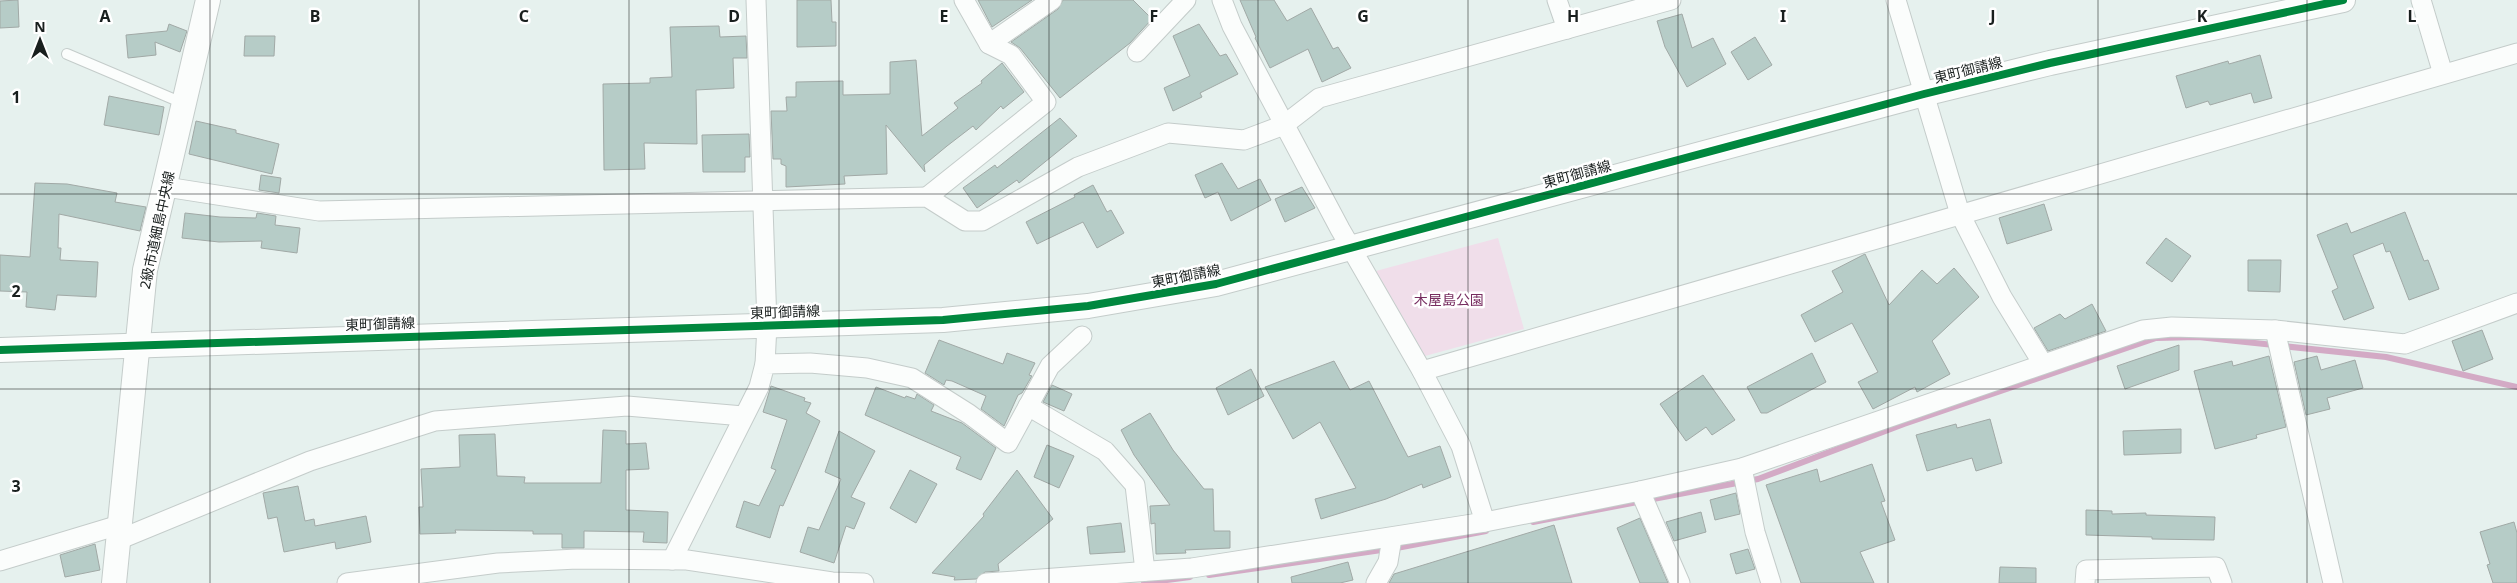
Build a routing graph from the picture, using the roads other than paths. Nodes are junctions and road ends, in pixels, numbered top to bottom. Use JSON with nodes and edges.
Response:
{"nodes":[{"id":1,"x":208,"y":0,"type":"edge"},
{"id":2,"x":756,"y":0,"type":"edge"},
{"id":3,"x":964,"y":0,"type":"edge"},
{"id":4,"x":1052,"y":0,"type":"edge"},
{"id":5,"x":1186,"y":0,"type":"edge"},
{"id":6,"x":1222,"y":0,"type":"edge"},
{"id":7,"x":1557,"y":0,"type":"edge"},
{"id":8,"x":1671,"y":0,"type":"edge"},
{"id":9,"x":1896,"y":0,"type":"edge"},
{"id":10,"x":2343,"y":0,"type":"edge"},
{"id":11,"x":2421,"y":0,"type":"edge"},
{"id":12,"x":1568,"y":29,"type":"junction"},
{"id":13,"x":989,"y":44,"type":"junction"},
{"id":14,"x":1137,"y":52,"type":"dead end"},
{"id":15,"x":2517,"y":53,"type":"edge"},
{"id":16,"x":67,"y":54,"type":"dead end"},
{"id":17,"x":2443,"y":74,"type":"junction"},
{"id":18,"x":1924,"y":94,"type":"junction"},
{"id":19,"x":185,"y":104,"type":"junction"},
{"id":20,"x":1284,"y":125,"type":"junction"},
{"id":21,"x":166,"y":187,"type":"junction"},
{"id":22,"x":927,"y":197,"type":"junction"},
{"id":23,"x":762,"y":201,"type":"junction"},
{"id":24,"x":1960,"y":214,"type":"junction"},
{"id":25,"x":1350,"y":248,"type":"junction"},
{"id":26,"x":2517,"y":303,"type":"edge"},
{"id":27,"x":767,"y":325,"type":"junction"},
{"id":28,"x":2275,"y":330,"type":"junction"},
{"id":29,"x":1082,"y":336,"type":"dead end"},
{"id":30,"x":138,"y":345,"type":"junction"},
{"id":31,"x":0,"y":350,"type":"edge"},
{"id":32,"x":764,"y":364,"type":"junction"},
{"id":33,"x":2043,"y":364,"type":"junction"},
{"id":34,"x":1422,"y":371,"type":"junction"},
{"id":35,"x":1028,"y":406,"type":"junction"},
{"id":36,"x":743,"y":416,"type":"junction"},
{"id":37,"x":1742,"y":468,"type":"junction"},
{"id":38,"x":1640,"y":491,"type":"junction"},
{"id":39,"x":1485,"y":522,"type":"junction"},
{"id":40,"x":118,"y":533,"type":"junction"},
{"id":41,"x":1392,"y":538,"type":"junction"},
{"id":42,"x":672,"y":560,"type":"junction"},
{"id":43,"x":0,"y":561,"type":"edge"},
{"id":44,"x":1145,"y":571,"type":"junction"},
{"id":45,"x":114,"y":583,"type":"edge"},
{"id":46,"x":347,"y":583,"type":"edge"},
{"id":47,"x":864,"y":583,"type":"edge"},
{"id":48,"x":986,"y":583,"type":"edge"},
{"id":49,"x":1376,"y":583,"type":"edge"},
{"id":50,"x":1680,"y":583,"type":"edge"},
{"id":51,"x":1771,"y":583,"type":"edge"},
{"id":52,"x":2085,"y":583,"type":"edge"},
{"id":53,"x":2222,"y":583,"type":"edge"},
{"id":54,"x":2333,"y":583,"type":"edge"}],
"edges":[{"from":1,"to":19,"type":"street","name":"2級市道細島中央線"},
{"from":2,"to":23,"type":"street"},
{"from":3,"to":13,"type":"street"},
{"from":4,"to":13,"type":"street"},
{"from":5,"to":14,"type":"street"},
{"from":6,"to":20,"type":"street"},
{"from":7,"to":12,"type":"street"},
{"from":8,"to":12,"type":"street"},
{"from":9,"to":18,"type":"street"},
{"from":10,"to":18,"type":"street","name":"東町御請線"},
{"from":11,"to":17,"type":"street"},
{"from":12,"to":20,"type":"street"},
{"from":13,"to":22,"type":"street"},
{"from":15,"to":17,"type":"street"},
{"from":16,"to":19,"type":"lane"},
{"from":17,"to":24,"type":"street"},
{"from":18,"to":24,"type":"street"},
{"from":18,"to":25,"type":"street","name":"東町御請線"},
{"from":19,"to":21,"type":"street","name":"2級市道細島中央線"},
{"from":20,"to":22,"type":"street"},
{"from":20,"to":25,"type":"street"},
{"from":21,"to":23,"type":"street"},
{"from":21,"to":30,"type":"street","name":"2級市道細島中央線"},
{"from":22,"to":23,"type":"street"},
{"from":23,"to":27,"type":"street"},
{"from":24,"to":33,"type":"street"},
{"from":24,"to":34,"type":"street"},
{"from":25,"to":27,"type":"street","name":"東町御請線"},
{"from":25,"to":34,"type":"street"},
{"from":26,"to":28,"type":"street"},
{"from":27,"to":30,"type":"street","name":"東町御請線"},
{"from":27,"to":32,"type":"street"},
{"from":28,"to":33,"type":"street"},
{"from":28,"to":54,"type":"street"},
{"from":29,"to":35,"type":"street"},
{"from":30,"to":31,"type":"street","name":"東町御請線"},
{"from":30,"to":40,"type":"street","name":"2級市道細島中央線"},
{"from":32,"to":35,"type":"street"},
{"from":32,"to":36,"type":"street"},
{"from":33,"to":37,"type":"street"},
{"from":34,"to":39,"type":"street"},
{"from":35,"to":44,"type":"street"},
{"from":36,"to":40,"type":"street"},
{"from":36,"to":42,"type":"street"},
{"from":37,"to":38,"type":"street"},
{"from":37,"to":51,"type":"street"},
{"from":38,"to":39,"type":"street"},
{"from":38,"to":50,"type":"street"},
{"from":39,"to":41,"type":"street"},
{"from":40,"to":43,"type":"street"},
{"from":40,"to":45,"type":"street","name":"2級市道細島中央線"},
{"from":41,"to":44,"type":"street"},
{"from":41,"to":49,"type":"street"},
{"from":42,"to":46,"type":"street"},
{"from":42,"to":47,"type":"street"},
{"from":44,"to":48,"type":"street"},
{"from":52,"to":53,"type":"street"}]}
